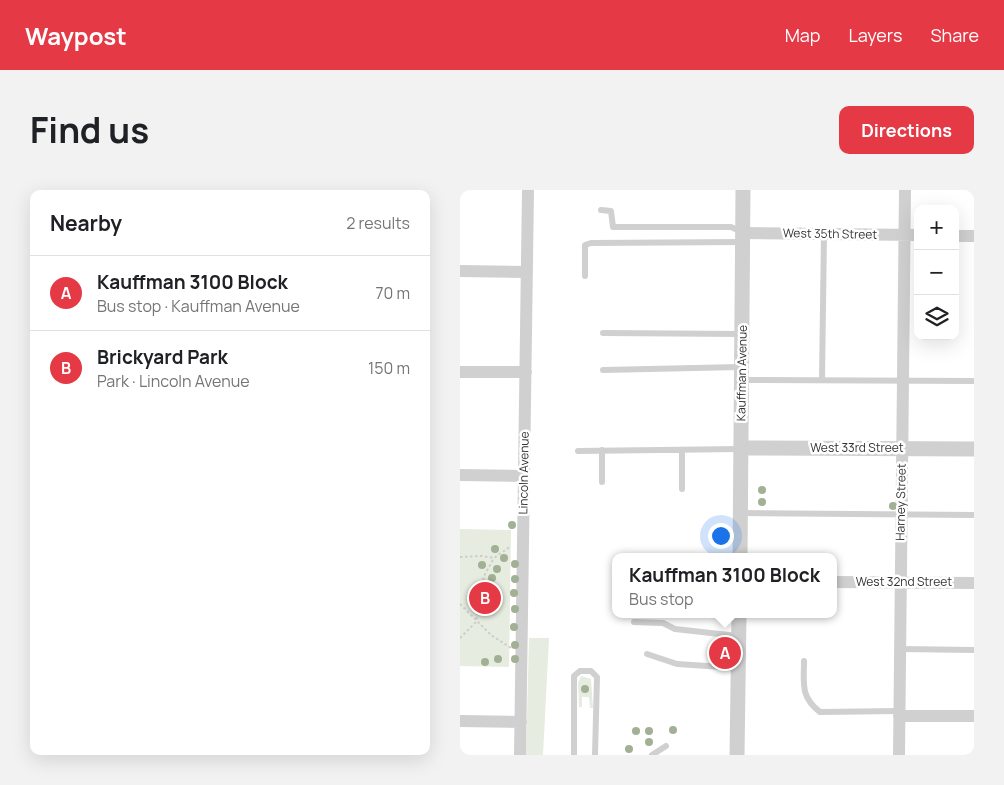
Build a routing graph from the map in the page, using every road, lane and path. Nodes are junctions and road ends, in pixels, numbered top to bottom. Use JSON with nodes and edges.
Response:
{"nodes":[{"id":1,"x":528,"y":190,"type":"edge"},
{"id":2,"x":744,"y":190,"type":"edge"},
{"id":3,"x":905,"y":190,"type":"edge"},
{"id":4,"x":601,"y":210,"type":"dead end"},
{"id":5,"x":824,"y":234,"type":"junction"},
{"id":6,"x":904,"y":235,"type":"junction"},
{"id":7,"x":914,"y":236,"type":"edge"},
{"id":8,"x":959,"y":236,"type":"edge"},
{"id":9,"x":974,"y":236,"type":"edge"},
{"id":10,"x":743,"y":238,"type":"junction"},
{"id":11,"x":460,"y":271,"type":"edge"},
{"id":12,"x":527,"y":272,"type":"junction"},
{"id":13,"x":585,"y":276,"type":"dead end"},
{"id":14,"x":603,"y":333,"type":"dead end"},
{"id":15,"x":742,"y":334,"type":"junction"},
{"id":16,"x":602,"y":370,"type":"dead end"},
{"id":17,"x":460,"y":372,"type":"edge"},
{"id":18,"x":526,"y":372,"type":"junction"},
{"id":19,"x":741,"y":374,"type":"junction"},
{"id":20,"x":822,"y":380,"type":"junction"},
{"id":21,"x":903,"y":380,"type":"junction"},
{"id":22,"x":974,"y":381,"type":"edge"},
{"id":23,"x":741,"y":448,"type":"junction"},
{"id":24,"x":902,"y":448,"type":"junction"},
{"id":25,"x":974,"y":449,"type":"edge"},
{"id":26,"x":602,"y":450,"type":"junction"},
{"id":27,"x":682,"y":450,"type":"junction"},
{"id":28,"x":578,"y":451,"type":"dead end"},
{"id":29,"x":460,"y":475,"type":"edge"},
{"id":30,"x":524,"y":476,"type":"junction"},
{"id":31,"x":602,"y":482,"type":"dead end"},
{"id":32,"x":682,"y":489,"type":"dead end"},
{"id":33,"x":740,"y":514,"type":"junction"},
{"id":34,"x":902,"y":514,"type":"junction"},
{"id":35,"x":974,"y":515,"type":"edge"},
{"id":36,"x":523,"y":544,"type":"junction"},
{"id":37,"x":740,"y":553,"type":"edge"},
{"id":38,"x":460,"y":557,"type":"edge"},
{"id":39,"x":494,"y":558,"type":"junction"},
{"id":40,"x":837,"y":582,"type":"edge"},
{"id":41,"x":901,"y":582,"type":"junction"},
{"id":42,"x":974,"y":583,"type":"edge"},
{"id":43,"x":460,"y":604,"type":"edge"},
{"id":44,"x":739,"y":618,"type":"edge"},
{"id":45,"x":476,"y":622,"type":"junction"},
{"id":46,"x":634,"y":622,"type":"dead end"},
{"id":47,"x":738,"y":636,"type":"junction"},
{"id":48,"x":460,"y":638,"type":"edge"},
{"id":49,"x":900,"y":649,"type":"junction"},
{"id":50,"x":522,"y":650,"type":"junction"},
{"id":51,"x":974,"y":650,"type":"edge"},
{"id":52,"x":647,"y":654,"type":"dead end"},
{"id":53,"x":804,"y":660,"type":"dead end"},
{"id":54,"x":738,"y":668,"type":"junction"},
{"id":55,"x":899,"y":713,"type":"junction"},
{"id":56,"x":974,"y":716,"type":"edge"},
{"id":57,"x":460,"y":722,"type":"edge"},
{"id":58,"x":521,"y":722,"type":"junction"},
{"id":59,"x":666,"y":746,"type":"dead end"},
{"id":60,"x":520,"y":755,"type":"edge"},
{"id":61,"x":574,"y":755,"type":"edge"},
{"id":62,"x":595,"y":755,"type":"edge"},
{"id":63,"x":652,"y":755,"type":"edge"},
{"id":64,"x":737,"y":755,"type":"edge"},
{"id":65,"x":899,"y":755,"type":"edge"}],
"edges":[{"from":1,"to":12,"type":"street","name":"Lincoln Avenue"},
{"from":2,"to":10,"type":"street","name":"Kauffman Avenue"},
{"from":3,"to":6,"type":"street","name":"Harney Street"},
{"from":4,"to":10,"type":"lane"},
{"from":5,"to":6,"type":"street","name":"West 35th Street"},
{"from":5,"to":10,"type":"street","name":"West 35th Street"},
{"from":5,"to":20,"type":"lane"},
{"from":6,"to":7,"type":"street","name":"West 35th Street"},
{"from":6,"to":21,"type":"street","name":"Harney Street"},
{"from":8,"to":9,"type":"street"},
{"from":10,"to":13,"type":"lane"},
{"from":10,"to":15,"type":"street","name":"Kauffman Avenue"},
{"from":11,"to":12,"type":"street"},
{"from":12,"to":18,"type":"street","name":"Lincoln Avenue"},
{"from":14,"to":15,"type":"lane"},
{"from":15,"to":19,"type":"street","name":"Kauffman Avenue"},
{"from":16,"to":19,"type":"lane"},
{"from":17,"to":18,"type":"street"},
{"from":18,"to":30,"type":"street","name":"Lincoln Avenue"},
{"from":19,"to":20,"type":"lane"},
{"from":19,"to":23,"type":"street","name":"Kauffman Avenue"},
{"from":20,"to":21,"type":"lane"},
{"from":21,"to":22,"type":"lane"},
{"from":21,"to":24,"type":"street","name":"Harney Street"},
{"from":23,"to":24,"type":"street","name":"West 33rd Street"},
{"from":23,"to":27,"type":"lane"},
{"from":23,"to":33,"type":"street","name":"Kauffman Avenue"},
{"from":24,"to":25,"type":"street","name":"West 33rd Street"},
{"from":24,"to":34,"type":"street","name":"Harney Street"},
{"from":26,"to":27,"type":"lane"},
{"from":26,"to":28,"type":"lane"},
{"from":26,"to":31,"type":"lane"},
{"from":27,"to":32,"type":"lane"},
{"from":29,"to":30,"type":"street"},
{"from":30,"to":36,"type":"street","name":"Lincoln Avenue"},
{"from":33,"to":34,"type":"lane"},
{"from":33,"to":37,"type":"street","name":"Kauffman Avenue"},
{"from":34,"to":35,"type":"lane"},
{"from":34,"to":41,"type":"street","name":"Harney Street"},
{"from":36,"to":39,"type":"path"},
{"from":36,"to":50,"type":"street","name":"Lincoln Avenue"},
{"from":38,"to":39,"type":"path"},
{"from":39,"to":45,"type":"path"},
{"from":40,"to":41,"type":"street","name":"West 32nd Street"},
{"from":41,"to":42,"type":"street","name":"West 32nd Street"},
{"from":41,"to":49,"type":"street","name":"Harney Street"},
{"from":43,"to":45,"type":"path"},
{"from":44,"to":47,"type":"street"},
{"from":45,"to":48,"type":"path"},
{"from":45,"to":50,"type":"path"},
{"from":46,"to":47,"type":"lane"},
{"from":47,"to":54,"type":"street"},
{"from":49,"to":51,"type":"lane"},
{"from":49,"to":55,"type":"street","name":"Harney Street"},
{"from":50,"to":58,"type":"street","name":"Lincoln Avenue"},
{"from":52,"to":54,"type":"lane"},
{"from":53,"to":55,"type":"lane"},
{"from":54,"to":64,"type":"street"},
{"from":55,"to":56,"type":"street"},
{"from":55,"to":65,"type":"street","name":"Harney Street"},
{"from":57,"to":58,"type":"street"},
{"from":58,"to":60,"type":"street","name":"Lincoln Avenue"},
{"from":59,"to":63,"type":"lane"},
{"from":61,"to":62,"type":"lane"}]}
